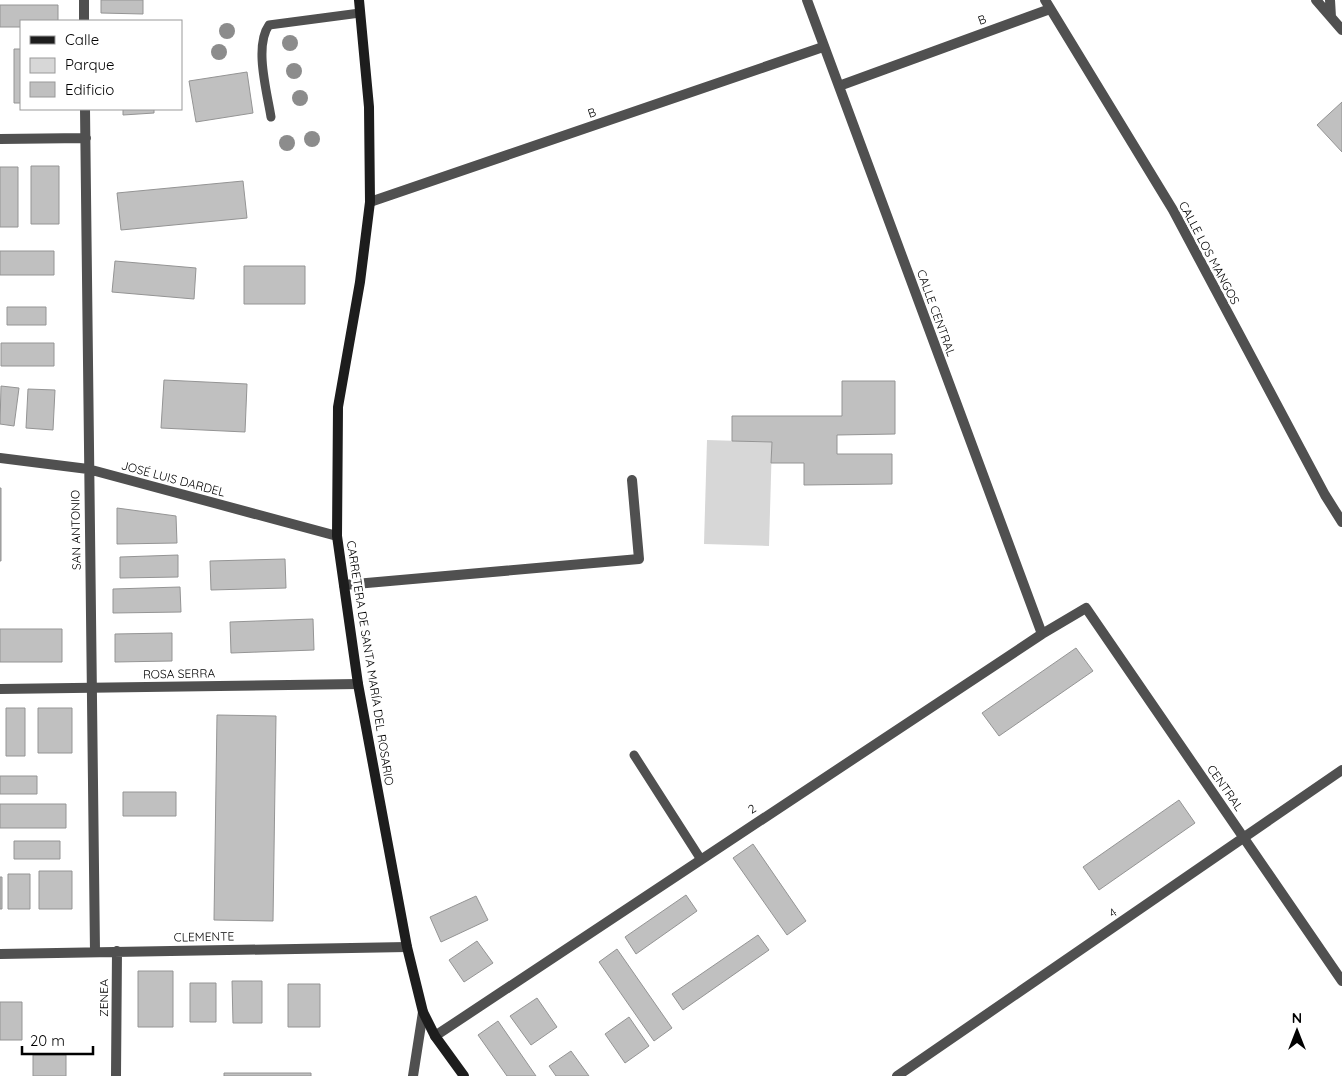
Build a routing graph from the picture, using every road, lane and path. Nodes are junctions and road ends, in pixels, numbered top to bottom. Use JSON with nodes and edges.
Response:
{"nodes":[{"id":1,"x":84,"y":0,"type":"edge"},
{"id":2,"x":359,"y":0,"type":"edge"},
{"id":3,"x":807,"y":0,"type":"edge"},
{"id":4,"x":1316,"y":0,"type":"edge"},
{"id":5,"x":1330,"y":0,"type":"edge"},
{"id":6,"x":1047,"y":4,"type":"edge"},
{"id":7,"x":360,"y":13,"type":"junction"},
{"id":8,"x":1331,"y":17,"type":"junction"},
{"id":9,"x":84,"y":20,"type":"edge"},
{"id":10,"x":1342,"y":30,"type":"edge"},
{"id":11,"x":823,"y":47,"type":"junction"},
{"id":12,"x":839,"y":86,"type":"junction"},
{"id":13,"x":85,"y":110,"type":"edge"},
{"id":14,"x":271,"y":117,"type":"dead end"},
{"id":15,"x":86,"y":138,"type":"junction"},
{"id":16,"x":0,"y":139,"type":"edge"},
{"id":17,"x":370,"y":202,"type":"junction"},
{"id":18,"x":0,"y":458,"type":"edge"},
{"id":19,"x":88,"y":469,"type":"junction"},
{"id":20,"x":632,"y":480,"type":"dead end"},
{"id":21,"x":1342,"y":522,"type":"edge"},
{"id":22,"x":337,"y":536,"type":"junction"},
{"id":23,"x":344,"y":585,"type":"junction"},
{"id":24,"x":1086,"y":608,"type":"joint"},
{"id":25,"x":1042,"y":634,"type":"junction"},
{"id":26,"x":358,"y":684,"type":"junction"},
{"id":27,"x":91,"y":688,"type":"junction"},
{"id":28,"x":0,"y":689,"type":"edge"},
{"id":29,"x":634,"y":755,"type":"dead end"},
{"id":30,"x":1342,"y":770,"type":"edge"},
{"id":31,"x":1244,"y":838,"type":"junction"},
{"id":32,"x":700,"y":858,"type":"junction"},
{"id":33,"x":407,"y":947,"type":"junction"},
{"id":34,"x":117,"y":951,"type":"junction"},
{"id":35,"x":95,"y":952,"type":"junction"},
{"id":36,"x":0,"y":954,"type":"edge"},
{"id":37,"x":1342,"y":981,"type":"edge"},
{"id":38,"x":423,"y":1012,"type":"junction"},
{"id":39,"x":435,"y":1036,"type":"junction"},
{"id":40,"x":116,"y":1076,"type":"edge"},
{"id":41,"x":413,"y":1076,"type":"edge"},
{"id":42,"x":464,"y":1076,"type":"edge"},
{"id":43,"x":897,"y":1076,"type":"edge"}],
"edges":[{"from":1,"to":9,"type":"street"},
{"from":2,"to":7,"type":"main road","name":"CARRETERA DE SANTA MARÍA DEL ROSARIO"},
{"from":3,"to":11,"type":"street","name":"CALLE CENTRAL"},
{"from":4,"to":8,"type":"street"},
{"from":5,"to":8,"type":"street"},
{"from":6,"to":12,"type":"street","name":"B"},
{"from":6,"to":21,"type":"street","name":"CALLE LOS MANGOS"},
{"from":7,"to":14,"type":"lane"},
{"from":7,"to":17,"type":"main road","name":"CARRETERA DE SANTA MARÍA DEL ROSARIO"},
{"from":8,"to":10,"type":"street"},
{"from":11,"to":12,"type":"street","name":"CALLE CENTRAL"},
{"from":11,"to":17,"type":"street","name":"B"},
{"from":12,"to":25,"type":"street","name":"CALLE CENTRAL"},
{"from":13,"to":15,"type":"street","name":"SAN ANTONIO"},
{"from":15,"to":16,"type":"street"},
{"from":15,"to":19,"type":"street","name":"SAN ANTONIO"},
{"from":17,"to":22,"type":"main road","name":"CARRETERA DE SANTA MARÍA DEL ROSARIO"},
{"from":18,"to":19,"type":"street","name":"JOSÉ LUIS DARDEL"},
{"from":19,"to":22,"type":"street","name":"JOSÉ LUIS DARDEL"},
{"from":19,"to":27,"type":"street","name":"SAN ANTONIO"},
{"from":20,"to":23,"type":"street"},
{"from":22,"to":23,"type":"main road","name":"CARRETERA DE SANTA MARÍA DEL ROSARIO"},
{"from":23,"to":26,"type":"main road","name":"CARRETERA DE SANTA MARÍA DEL ROSARIO"},
{"from":24,"to":25,"type":"street","name":"2"},
{"from":24,"to":31,"type":"street","name":"CENTRAL"},
{"from":25,"to":32,"type":"street","name":"2"},
{"from":26,"to":27,"type":"street","name":"ROSA SERRA"},
{"from":26,"to":33,"type":"main road","name":"CARRETERA DE SANTA MARÍA DEL ROSARIO"},
{"from":27,"to":28,"type":"street","name":"ROSA SERRA"},
{"from":27,"to":35,"type":"street","name":"SAN ANTONIO"},
{"from":29,"to":32,"type":"lane"},
{"from":30,"to":31,"type":"street","name":"4"},
{"from":31,"to":37,"type":"street","name":"CENTRAL"},
{"from":31,"to":43,"type":"street","name":"4"},
{"from":32,"to":39,"type":"street","name":"2"},
{"from":33,"to":34,"type":"street","name":"CLEMENTE"},
{"from":33,"to":38,"type":"main road","name":"CARRETERA DE SANTA MARÍA DEL ROSARIO"},
{"from":34,"to":35,"type":"street","name":"CLEMENTE"},
{"from":34,"to":40,"type":"street","name":"ZENEA"},
{"from":35,"to":36,"type":"street","name":"CLEMENTE"},
{"from":38,"to":39,"type":"main road","name":"CARRETERA DE SANTA MARÍA DEL ROSARIO"},
{"from":38,"to":41,"type":"street"},
{"from":39,"to":42,"type":"main road","name":"CARRETERA DE SANTA MARÍA DEL ROSARIO"}]}
